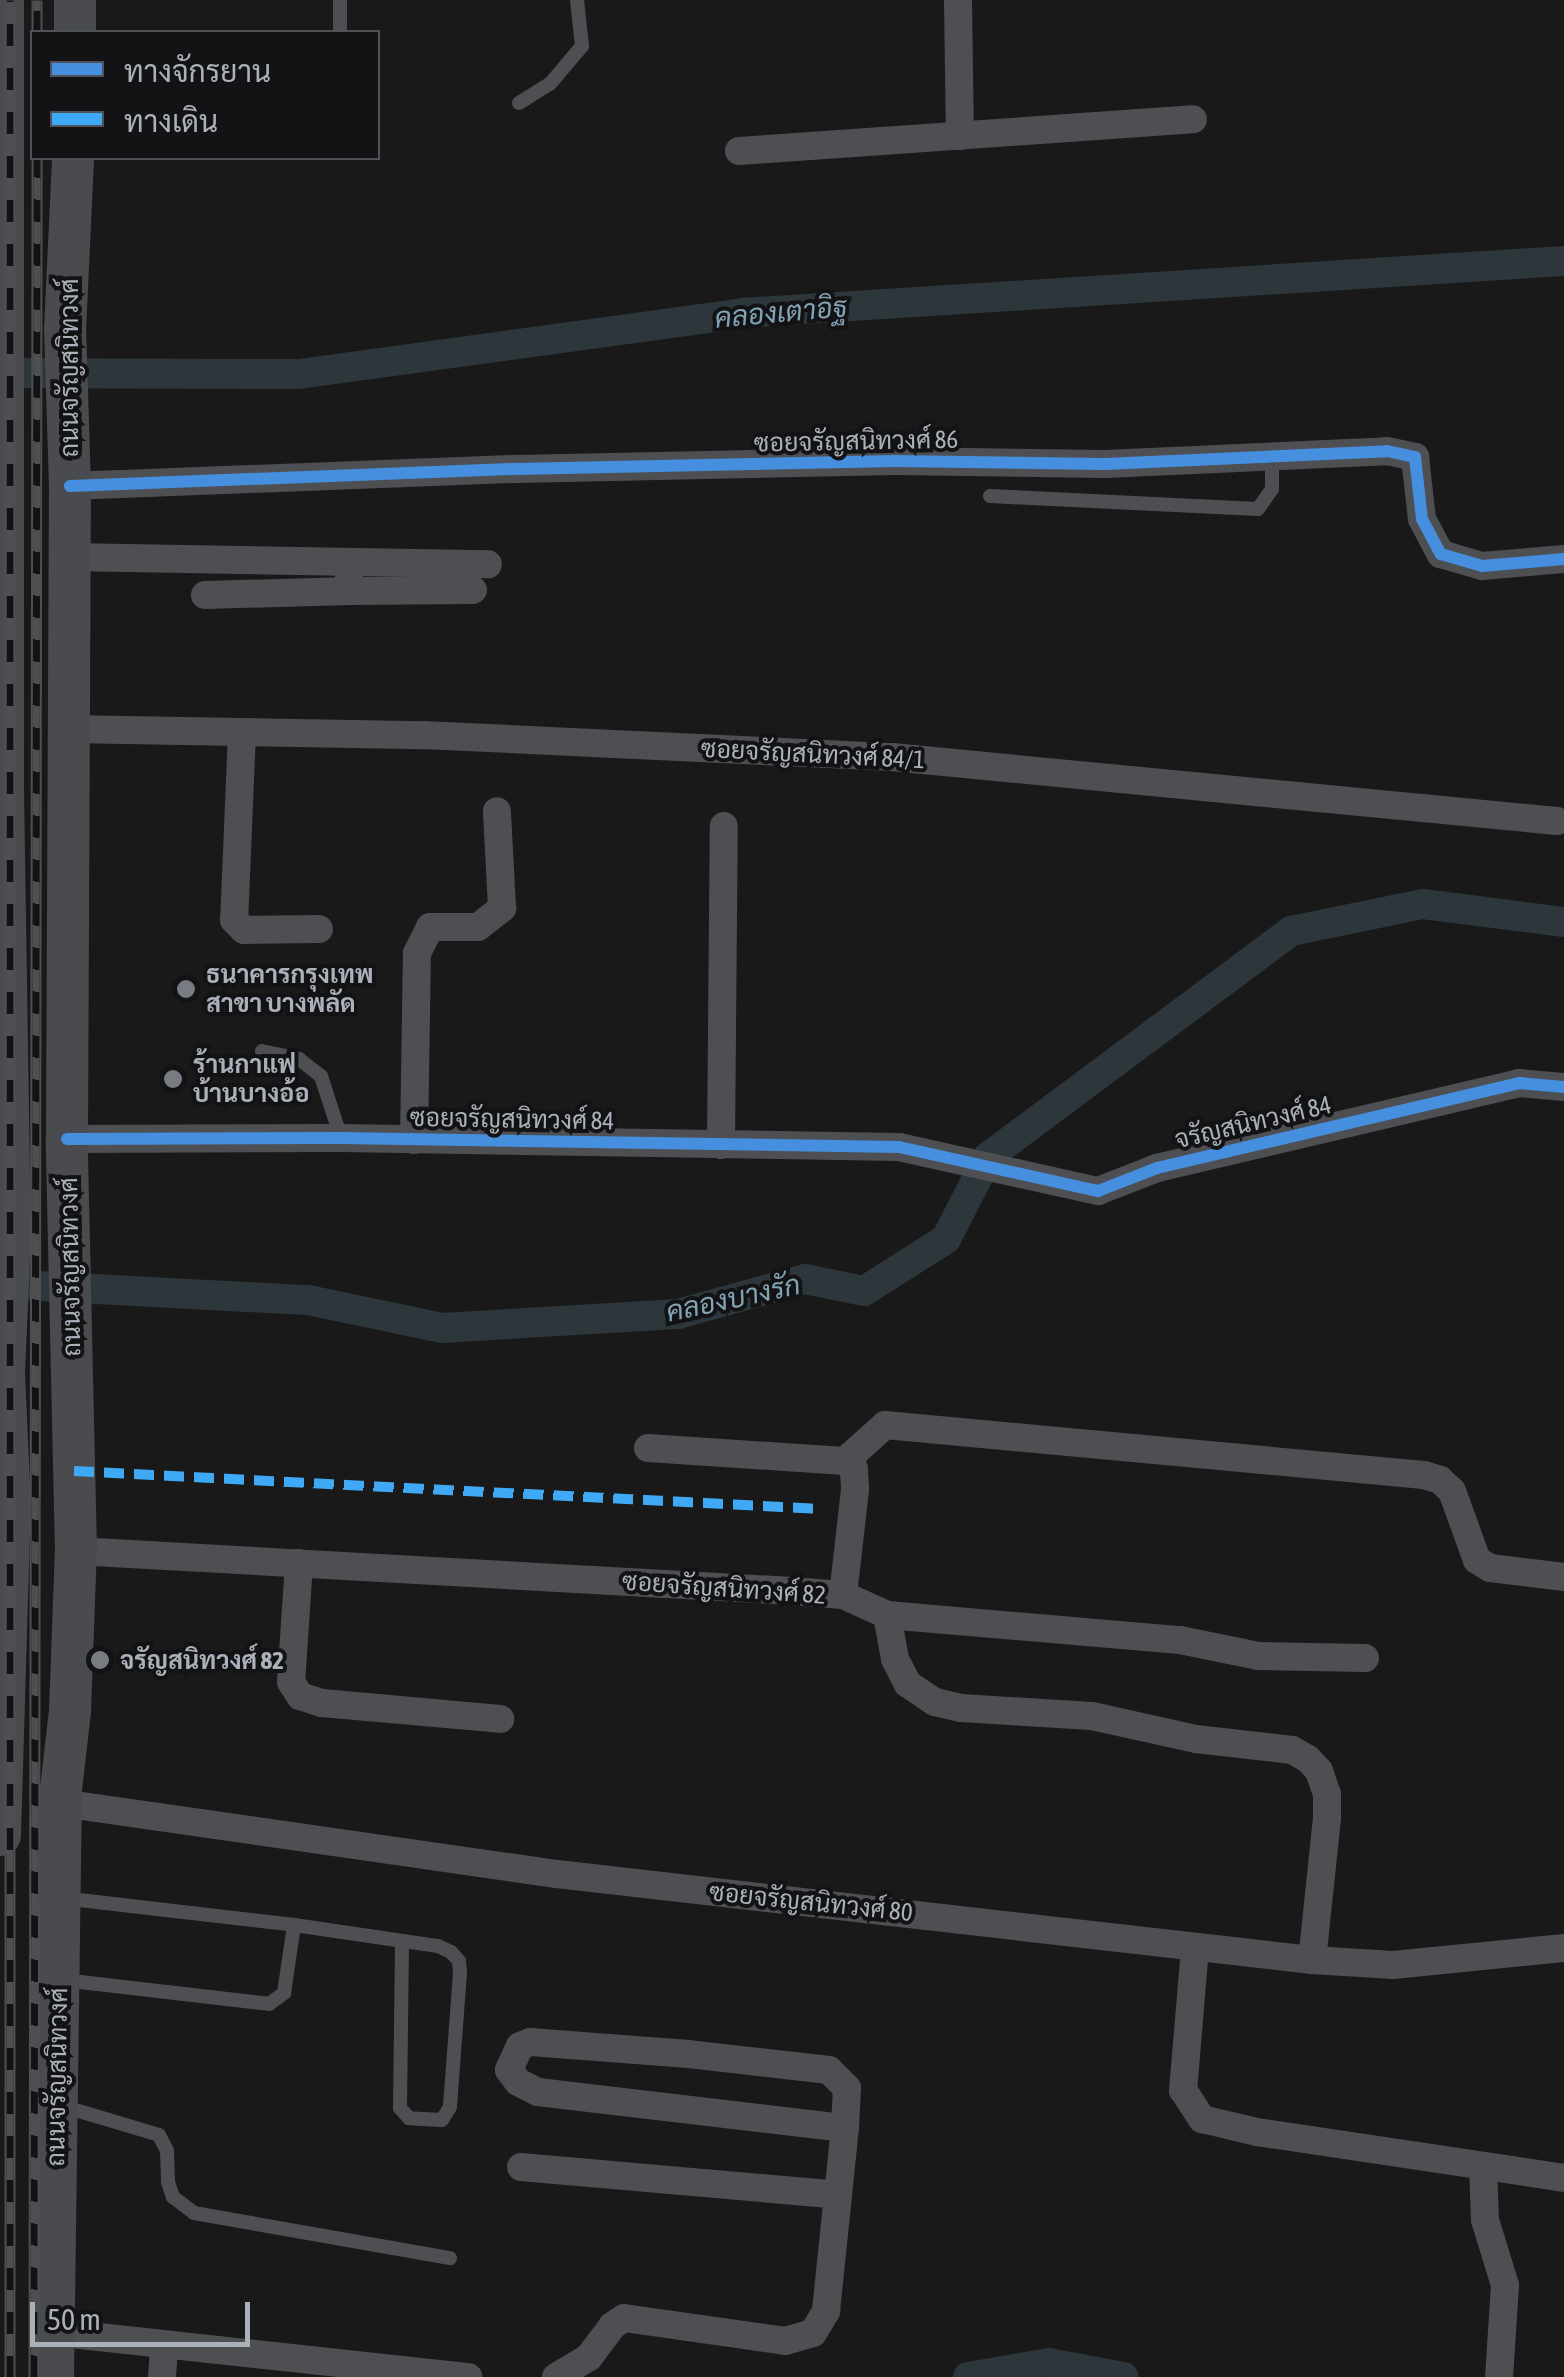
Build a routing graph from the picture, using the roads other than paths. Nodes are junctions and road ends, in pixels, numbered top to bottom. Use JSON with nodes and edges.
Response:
{"nodes":[{"id":1,"x":2,"y":0,"type":"edge"},
{"id":2,"x":75,"y":0,"type":"edge"},
{"id":3,"x":340,"y":0,"type":"edge"},
{"id":4,"x":577,"y":0,"type":"edge"},
{"id":5,"x":958,"y":0,"type":"edge"},
{"id":6,"x":74,"y":30,"type":"edge"},
{"id":7,"x":340,"y":30,"type":"edge"},
{"id":8,"x":520,"y":103,"type":"dead end"},
{"id":9,"x":1192,"y":119,"type":"dead end"},
{"id":10,"x":960,"y":136,"type":"junction"},
{"id":11,"x":739,"y":151,"type":"dead end"},
{"id":12,"x":73,"y":160,"type":"edge"},
{"id":13,"x":2,"y":237,"type":"edge"},
{"id":14,"x":1272,"y":456,"type":"junction"},
{"id":15,"x":70,"y":486,"type":"junction"},
{"id":16,"x":990,"y":496,"type":"dead end"},
{"id":17,"x":69,"y":557,"type":"junction"},
{"id":18,"x":1564,"y":558,"type":"edge"},
{"id":19,"x":348,"y":562,"type":"junction"},
{"id":20,"x":488,"y":564,"type":"dead end"},
{"id":21,"x":473,"y":590,"type":"dead end"},
{"id":22,"x":350,"y":591,"type":"junction"},
{"id":23,"x":204,"y":595,"type":"dead end"},
{"id":24,"x":1,"y":635,"type":"edge"},
{"id":25,"x":67,"y":729,"type":"junction"},
{"id":26,"x":242,"y":732,"type":"junction"},
{"id":27,"x":1,"y":792,"type":"edge"},
{"id":28,"x":497,"y":811,"type":"dead end"},
{"id":29,"x":1557,"y":821,"type":"dead end"},
{"id":30,"x":724,"y":826,"type":"dead end"},
{"id":31,"x":320,"y":929,"type":"dead end"},
{"id":32,"x":262,"y":1051,"type":"dead end"},
{"id":33,"x":1564,"y":1088,"type":"edge"},
{"id":34,"x":342,"y":1138,"type":"junction"},
{"id":35,"x":66,"y":1139,"type":"junction"},
{"id":36,"x":414,"y":1140,"type":"junction"},
{"id":37,"x":721,"y":1144,"type":"junction"},
{"id":38,"x":955,"y":1159,"type":"joint"},
{"id":39,"x":5,"y":1238,"type":"edge"},
{"id":40,"x":2,"y":1373,"type":"edge"},
{"id":41,"x":648,"y":1448,"type":"dead end"},
{"id":42,"x":845,"y":1461,"type":"junction"},
{"id":43,"x":5,"y":1507,"type":"edge"},
{"id":44,"x":76,"y":1551,"type":"junction"},
{"id":45,"x":299,"y":1563,"type":"junction"},
{"id":46,"x":1564,"y":1576,"type":"edge"},
{"id":47,"x":843,"y":1596,"type":"junction"},
{"id":48,"x":887,"y":1615,"type":"junction"},
{"id":49,"x":1365,"y":1658,"type":"dead end"},
{"id":50,"x":3,"y":1707,"type":"edge"},
{"id":51,"x":500,"y":1719,"type":"dead end"},
{"id":52,"x":61,"y":1803,"type":"junction"},
{"id":53,"x":0,"y":1835,"type":"edge"},
{"id":54,"x":62,"y":1898,"type":"junction"},
{"id":55,"x":294,"y":1925,"type":"junction"},
{"id":56,"x":402,"y":1940,"type":"junction"},
{"id":57,"x":1194,"y":1948,"type":"junction"},
{"id":58,"x":1564,"y":1948,"type":"edge"},
{"id":59,"x":1312,"y":1960,"type":"junction"},
{"id":60,"x":58,"y":1979,"type":"junction"},
{"id":61,"x":56,"y":2105,"type":"junction"},
{"id":62,"x":845,"y":2128,"type":"junction"},
{"id":63,"x":1483,"y":2166,"type":"junction"},
{"id":64,"x":521,"y":2168,"type":"dead end"},
{"id":65,"x":1564,"y":2178,"type":"edge"},
{"id":66,"x":838,"y":2195,"type":"junction"},
{"id":67,"x":450,"y":2258,"type":"dead end"},
{"id":68,"x":53,"y":2332,"type":"junction"},
{"id":69,"x":164,"y":2346,"type":"junction"},
{"id":70,"x":53,"y":2377,"type":"edge"},
{"id":71,"x":162,"y":2377,"type":"edge"},
{"id":72,"x":469,"y":2377,"type":"edge"},
{"id":73,"x":556,"y":2377,"type":"edge"},
{"id":74,"x":1500,"y":2377,"type":"edge"}],
"edges":[{"from":1,"to":13,"type":"main road"},
{"from":2,"to":6,"type":"main road"},
{"from":3,"to":7,"type":"lane"},
{"from":4,"to":8,"type":"lane"},
{"from":5,"to":10,"type":"street"},
{"from":9,"to":10,"type":"street"},
{"from":10,"to":11,"type":"street"},
{"from":12,"to":15,"type":"main road","name":"ถนนจรัญสนิทวงศ์"},
{"from":13,"to":24,"type":"main road"},
{"from":14,"to":15,"type":"street","name":"ซอยจรัญสนิทวงศ์ 86"},
{"from":14,"to":16,"type":"lane"},
{"from":14,"to":18,"type":"street","name":"ซอยจรัญสนิทวงศ์ 86"},
{"from":15,"to":17,"type":"main road","name":"ถนนจรัญสนิทวงศ์"},
{"from":17,"to":19,"type":"street"},
{"from":17,"to":25,"type":"main road","name":"ถนนจรัญสนิทวงศ์"},
{"from":19,"to":20,"type":"street"},
{"from":19,"to":22,"type":"street"},
{"from":21,"to":22,"type":"street"},
{"from":22,"to":23,"type":"street"},
{"from":24,"to":27,"type":"main road"},
{"from":25,"to":26,"type":"street","name":"ซอยจรัญสนิทวงศ์ 84/1"},
{"from":25,"to":35,"type":"main road","name":"ถนนจรัญสนิทวงศ์"},
{"from":26,"to":29,"type":"street","name":"ซอยจรัญสนิทวงศ์ 84/1"},
{"from":26,"to":31,"type":"street"},
{"from":27,"to":39,"type":"main road"},
{"from":28,"to":36,"type":"street"},
{"from":30,"to":37,"type":"street"},
{"from":32,"to":34,"type":"lane"},
{"from":33,"to":38,"type":"street","name":"จรัญสนิทวงศ์ 84"},
{"from":34,"to":35,"type":"street","name":"ซอยจรัญสนิทวงศ์ 84"},
{"from":34,"to":36,"type":"street","name":"ซอยจรัญสนิทวงศ์ 84"},
{"from":35,"to":44,"type":"main road","name":"ถนนจรัญสนิทวงศ์"},
{"from":36,"to":37,"type":"street","name":"ซอยจรัญสนิทวงศ์ 84"},
{"from":37,"to":38,"type":"street","name":"ซอยจรัญสนิทวงศ์ 84"},
{"from":39,"to":40,"type":"main road"},
{"from":40,"to":43,"type":"main road"},
{"from":41,"to":42,"type":"street"},
{"from":42,"to":46,"type":"street"},
{"from":42,"to":47,"type":"street"},
{"from":43,"to":50,"type":"main road"},
{"from":44,"to":45,"type":"street","name":"ซอยจรัญสนิทวงศ์ 82"},
{"from":44,"to":52,"type":"main road","name":"ถนนจรัญสนิทวงศ์"},
{"from":45,"to":47,"type":"street","name":"ซอยจรัญสนิทวงศ์ 82"},
{"from":45,"to":51,"type":"street"},
{"from":47,"to":48,"type":"street","name":"ซอยจรัญสนิทวงศ์ 82"},
{"from":48,"to":49,"type":"street","name":"ซอยจรัญสนิทวงศ์ 82"},
{"from":48,"to":59,"type":"street"},
{"from":50,"to":53,"type":"main road"},
{"from":52,"to":54,"type":"main road","name":"ถนนจรัญสนิทวงศ์"},
{"from":52,"to":57,"type":"street","name":"ซอยจรัญสนิทวงศ์ 80"},
{"from":54,"to":55,"type":"lane"},
{"from":54,"to":60,"type":"main road","name":"ถนนจรัญสนิทวงศ์"},
{"from":55,"to":56,"type":"lane"},
{"from":55,"to":60,"type":"lane"},
{"from":56,"to":56,"type":"lane"},
{"from":57,"to":59,"type":"street","name":"ซอยจรัญสนิทวงศ์ 80"},
{"from":57,"to":63,"type":"street"},
{"from":58,"to":59,"type":"street","name":"ซอยจรัญสนิทวงศ์ 80"},
{"from":60,"to":61,"type":"main road","name":"ถนนจรัญสนิทวงศ์"},
{"from":61,"to":67,"type":"lane"},
{"from":61,"to":68,"type":"main road","name":"ถนนจรัญสนิทวงศ์"},
{"from":62,"to":62,"type":"street"},
{"from":62,"to":66,"type":"street"},
{"from":63,"to":65,"type":"street"},
{"from":63,"to":74,"type":"street"},
{"from":64,"to":66,"type":"street"},
{"from":66,"to":73,"type":"street"},
{"from":68,"to":69,"type":"street"},
{"from":68,"to":70,"type":"main road","name":"ถนนจรัญสนิทวงศ์"},
{"from":69,"to":71,"type":"street"},
{"from":69,"to":72,"type":"street"}]}
